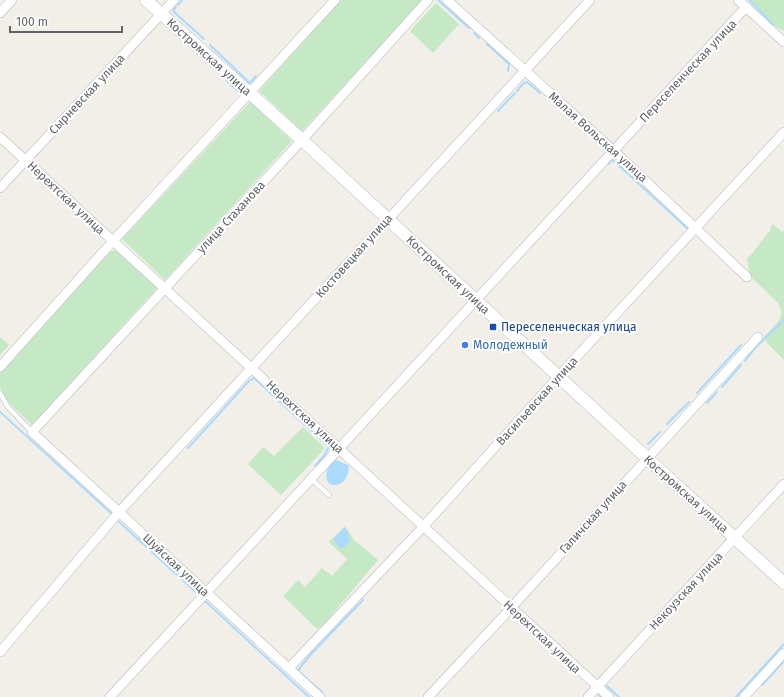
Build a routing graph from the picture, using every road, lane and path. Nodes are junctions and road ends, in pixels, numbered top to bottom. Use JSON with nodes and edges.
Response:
{"nodes":[{"id":1,"x":12,"y":0,"type":"edge"},
{"id":2,"x":146,"y":0,"type":"edge"},
{"id":3,"x":174,"y":0,"type":"edge"},
{"id":4,"x":335,"y":0,"type":"edge"},
{"id":5,"x":428,"y":0,"type":"edge"},
{"id":6,"x":447,"y":0,"type":"edge"},
{"id":7,"x":590,"y":0,"type":"edge"},
{"id":8,"x":738,"y":0,"type":"edge"},
{"id":9,"x":746,"y":7,"type":"junction"},
{"id":10,"x":0,"y":13,"type":"edge"},
{"id":11,"x":161,"y":13,"type":"junction"},
{"id":12,"x":784,"y":42,"type":"edge"},
{"id":13,"x":524,"y":70,"type":"junction"},
{"id":14,"x":250,"y":94,"type":"junction"},
{"id":15,"x":784,"y":132,"type":"edge"},
{"id":16,"x":0,"y":137,"type":"edge"},
{"id":17,"x":302,"y":140,"type":"junction"},
{"id":18,"x":614,"y":151,"type":"junction"},
{"id":19,"x":25,"y":160,"type":"junction"},
{"id":20,"x":0,"y":188,"type":"edge"},
{"id":21,"x":388,"y":219,"type":"junction"},
{"id":22,"x":697,"y":228,"type":"junction"},
{"id":23,"x":113,"y":241,"type":"junction"},
{"id":24,"x":747,"y":276,"type":"dead end"},
{"id":25,"x":164,"y":288,"type":"junction"},
{"id":26,"x":475,"y":300,"type":"junction"},
{"id":27,"x":758,"y":337,"type":"dead end"},
{"id":28,"x":0,"y":367,"type":"edge"},
{"id":29,"x":252,"y":369,"type":"junction"},
{"id":30,"x":558,"y":377,"type":"junction"},
{"id":31,"x":0,"y":393,"type":"edge"},
{"id":32,"x":32,"y":432,"type":"junction"},
{"id":33,"x":339,"y":448,"type":"junction"},
{"id":34,"x":646,"y":458,"type":"junction"},
{"id":35,"x":311,"y":478,"type":"junction"},
{"id":36,"x":784,"y":484,"type":"edge"},
{"id":37,"x":329,"y":495,"type":"dead end"},
{"id":38,"x":116,"y":516,"type":"junction"},
{"id":39,"x":423,"y":527,"type":"junction"},
{"id":40,"x":735,"y":538,"type":"junction"},
{"id":41,"x":784,"y":583,"type":"edge"},
{"id":42,"x":203,"y":596,"type":"junction"},
{"id":43,"x":511,"y":608,"type":"junction"},
{"id":44,"x":0,"y":652,"type":"edge"},
{"id":45,"x":784,"y":653,"type":"edge"},
{"id":46,"x":289,"y":668,"type":"junction"},
{"id":47,"x":597,"y":687,"type":"junction"},
{"id":48,"x":110,"y":697,"type":"edge"},
{"id":49,"x":320,"y":697,"type":"edge"},
{"id":50,"x":428,"y":697,"type":"edge"},
{"id":51,"x":588,"y":697,"type":"edge"},
{"id":52,"x":609,"y":697,"type":"edge"},
{"id":53,"x":744,"y":697,"type":"edge"}],
"edges":[{"from":1,"to":10,"type":"street"},
{"from":2,"to":11,"type":"street","name":"Костромская улица"},
{"from":3,"to":11,"type":"street","name":"Сырневская улица"},
{"from":4,"to":14,"type":"street"},
{"from":5,"to":17,"type":"street","name":"улица Стаханова"},
{"from":6,"to":13,"type":"street","name":"Малая Вольская улица"},
{"from":7,"to":13,"type":"street","name":"Костовецкая улица"},
{"from":8,"to":9,"type":"street"},
{"from":9,"to":12,"type":"street"},
{"from":9,"to":18,"type":"street","name":"Переселенческая улица"},
{"from":11,"to":14,"type":"street","name":"Костромская улица"},
{"from":11,"to":19,"type":"street","name":"Сырневская улица"},
{"from":13,"to":18,"type":"street","name":"Малая Вольская улица"},
{"from":13,"to":21,"type":"street","name":"Костовецкая улица"},
{"from":14,"to":17,"type":"street","name":"Костромская улица"},
{"from":14,"to":23,"type":"street"},
{"from":15,"to":22,"type":"street","name":"Васильевская улица"},
{"from":16,"to":19,"type":"street","name":"Нерехтская улица"},
{"from":17,"to":21,"type":"street","name":"Костромская улица"},
{"from":17,"to":25,"type":"street","name":"улица Стаханова"},
{"from":18,"to":22,"type":"street","name":"Малая Вольская улица"},
{"from":18,"to":26,"type":"street","name":"Переселенческая улица"},
{"from":19,"to":20,"type":"street","name":"Сырневская улица"},
{"from":19,"to":23,"type":"street","name":"Нерехтская улица"},
{"from":21,"to":26,"type":"street","name":"Костромская улица"},
{"from":21,"to":29,"type":"street","name":"Костовецкая улица"},
{"from":22,"to":24,"type":"street","name":"Малая Вольская улица"},
{"from":22,"to":30,"type":"street","name":"Васильевская улица"},
{"from":23,"to":25,"type":"street","name":"Нерехтская улица"},
{"from":23,"to":28,"type":"street"},
{"from":25,"to":29,"type":"street","name":"Нерехтская улица"},
{"from":25,"to":32,"type":"street","name":"улица Стаханова"},
{"from":26,"to":30,"type":"street","name":"Костромская улица"},
{"from":26,"to":33,"type":"street","name":"Переселенческая улица"},
{"from":27,"to":34,"type":"street","name":"Галичская улица"},
{"from":29,"to":33,"type":"street","name":"Нерехтская улица"},
{"from":29,"to":38,"type":"street","name":"Костовецкая улица"},
{"from":30,"to":34,"type":"street","name":"Костромская улица"},
{"from":30,"to":39,"type":"street","name":"Васильевская улица"},
{"from":31,"to":32,"type":"lane"},
{"from":32,"to":38,"type":"street","name":"Шуйская улица"},
{"from":33,"to":35,"type":"street","name":"Переселенческая улица"},
{"from":33,"to":39,"type":"street","name":"Нерехтская улица"},
{"from":34,"to":40,"type":"street","name":"Костромская улица"},
{"from":34,"to":43,"type":"street","name":"Галичская улица"},
{"from":35,"to":37,"type":"lane"},
{"from":35,"to":42,"type":"street","name":"Переселенческая улица"},
{"from":36,"to":40,"type":"street","name":"Некоузская улица"},
{"from":38,"to":42,"type":"street","name":"Шуйская улица"},
{"from":38,"to":44,"type":"street","name":"Костовецкая улица"},
{"from":39,"to":43,"type":"street","name":"Нерехтская улица"},
{"from":39,"to":46,"type":"street","name":"Васильевская улица"},
{"from":40,"to":41,"type":"street","name":"Костромская улица"},
{"from":40,"to":47,"type":"street","name":"Некоузская улица"},
{"from":42,"to":46,"type":"street","name":"Шуйская улица"},
{"from":42,"to":48,"type":"street","name":"Переселенческая улица"},
{"from":43,"to":47,"type":"street","name":"Нерехтская улица"},
{"from":43,"to":50,"type":"street","name":"Галичская улица"},
{"from":45,"to":53,"type":"street"},
{"from":46,"to":49,"type":"street","name":"Шуйская улица"},
{"from":47,"to":51,"type":"street","name":"Некоузская улица"},
{"from":47,"to":52,"type":"street","name":"Нерехтская улица"}]}
